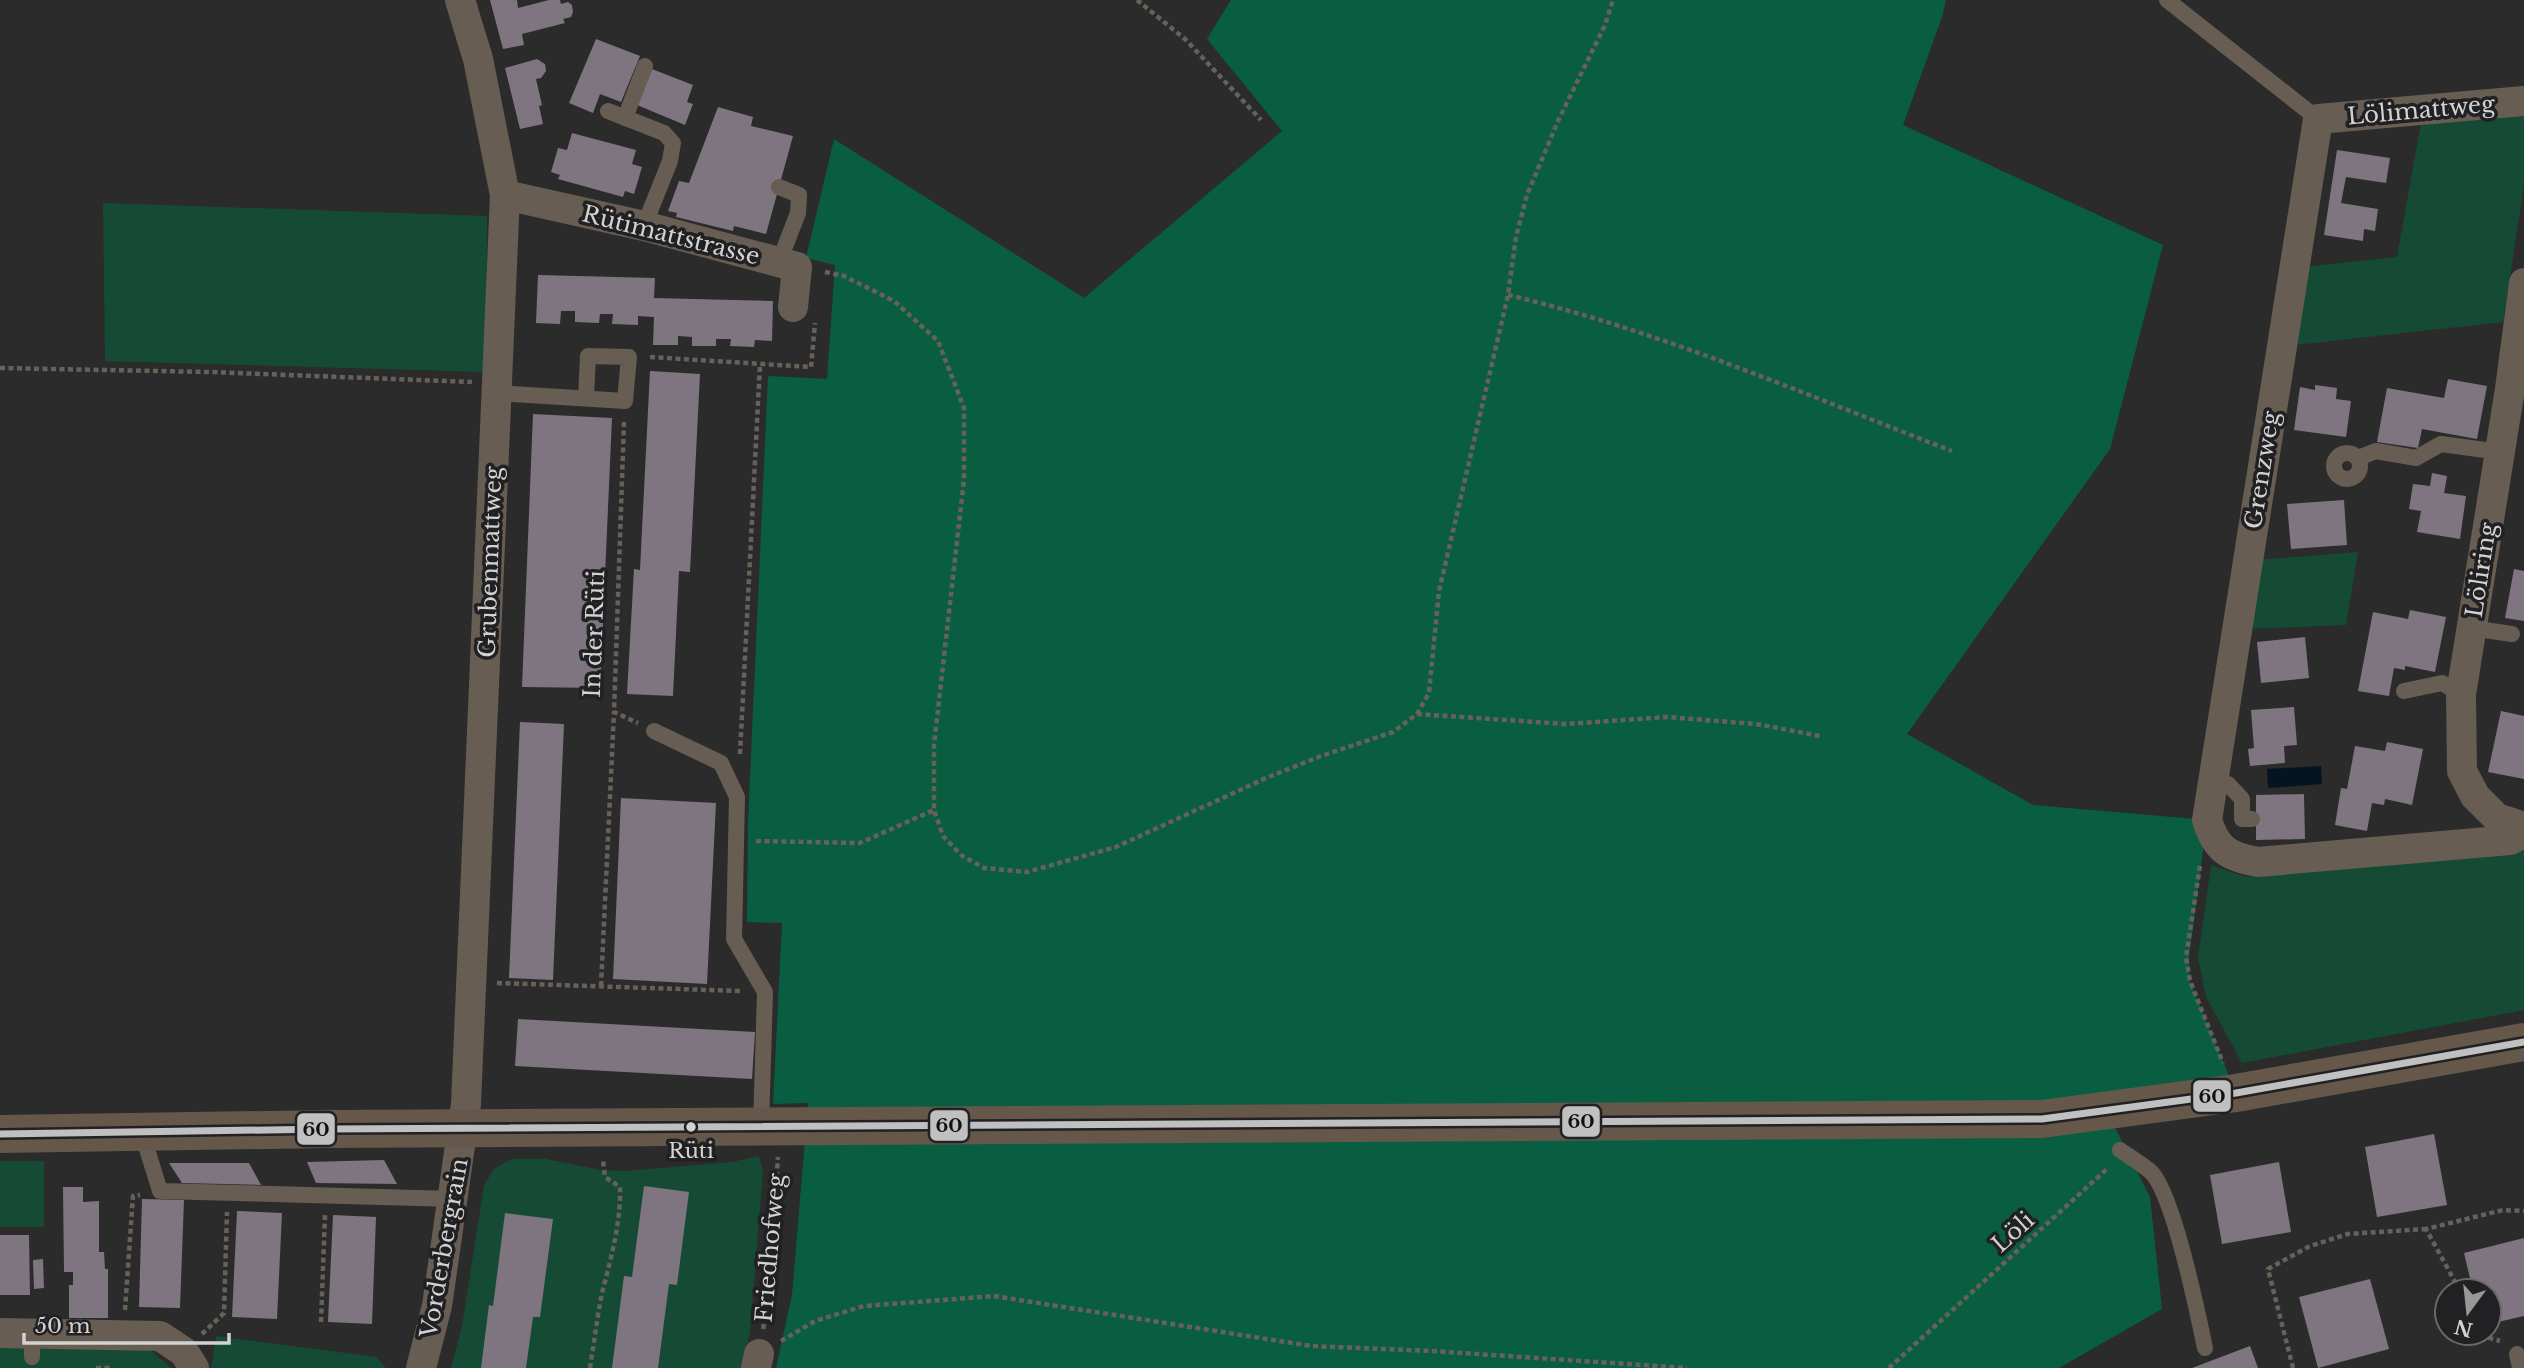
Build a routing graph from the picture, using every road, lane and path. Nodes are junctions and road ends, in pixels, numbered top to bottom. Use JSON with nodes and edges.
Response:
{"nodes":[{"id":1,"x":460,"y":0,"type":"edge"},
{"id":2,"x":1137,"y":0,"type":"edge"},
{"id":3,"x":1613,"y":0,"type":"edge"},
{"id":4,"x":2167,"y":0,"type":"edge"},
{"id":5,"x":645,"y":66,"type":"dead end"},
{"id":6,"x":2524,"y":101,"type":"edge"},
{"id":7,"x":608,"y":111,"type":"dead end"},
{"id":8,"x":625,"y":118,"type":"junction"},
{"id":9,"x":2318,"y":119,"type":"junction"},
{"id":10,"x":1261,"y":120,"type":"dead end"},
{"id":11,"x":779,"y":187,"type":"dead end"},
{"id":12,"x":505,"y":195,"type":"junction"},
{"id":13,"x":644,"y":226,"type":"junction"},
{"id":14,"x":788,"y":265,"type":"junction"},
{"id":15,"x":2523,"y":292,"type":"edge"},
{"id":16,"x":1508,"y":295,"type":"junction"},
{"id":17,"x":793,"y":307,"type":"joint"},
{"id":18,"x":646,"y":357,"type":"dead end"},
{"id":19,"x":760,"y":364,"type":"junction"},
{"id":20,"x":0,"y":368,"type":"edge"},
{"id":21,"x":497,"y":388,"type":"junction"},
{"id":22,"x":586,"y":398,"type":"junction"},
{"id":23,"x":625,"y":401,"type":"junction"},
{"id":24,"x":2516,"y":401,"type":"edge"},
{"id":25,"x":1952,"y":451,"type":"dead end"},
{"id":26,"x":2500,"y":452,"type":"junction"},
{"id":27,"x":2357,"y":458,"type":"dead end"},
{"id":28,"x":2471,"y":628,"type":"junction"},
{"id":29,"x":2512,"y":634,"type":"dead end"},
{"id":30,"x":2404,"y":691,"type":"dead end"},
{"id":31,"x":2461,"y":694,"type":"junction"},
{"id":32,"x":614,"y":712,"type":"junction"},
{"id":33,"x":1417,"y":714,"type":"junction"},
{"id":34,"x":654,"y":731,"type":"joint"},
{"id":35,"x":1820,"y":736,"type":"dead end"},
{"id":36,"x":2222,"y":764,"type":"junction"},
{"id":37,"x":737,"y":797,"type":"junction"},
{"id":38,"x":934,"y":810,"type":"junction"},
{"id":39,"x":2252,"y":819,"type":"dead end"},
{"id":40,"x":2207,"y":820,"type":"junction"},
{"id":41,"x":2524,"y":827,"type":"edge"},
{"id":42,"x":2524,"y":833,"type":"edge"},
{"id":43,"x":738,"y":840,"type":"junction"},
{"id":44,"x":473,"y":983,"type":"junction"},
{"id":45,"x":601,"y":986,"type":"junction"},
{"id":46,"x":765,"y":992,"type":"junction"},
{"id":47,"x":2524,"y":1042,"type":"edge"},
{"id":48,"x":2236,"y":1093,"type":"junction"},
{"id":49,"x":771,"y":1126,"type":"junction"},
{"id":50,"x":463,"y":1128,"type":"junction"},
{"id":51,"x":142,"y":1132,"type":"junction"},
{"id":52,"x":0,"y":1134,"type":"edge"},
{"id":53,"x":2120,"y":1150,"type":"joint"},
{"id":54,"x":590,"y":1158,"type":"dead end"},
{"id":55,"x":160,"y":1191,"type":"junction"},
{"id":56,"x":227,"y":1193,"type":"junction"},
{"id":57,"x":326,"y":1196,"type":"junction"},
{"id":58,"x":454,"y":1199,"type":"junction"},
{"id":59,"x":2524,"y":1211,"type":"edge"},
{"id":60,"x":2426,"y":1229,"type":"junction"},
{"id":61,"x":2452,"y":1277,"type":"edge"},
{"id":62,"x":224,"y":1313,"type":"dead end"},
{"id":63,"x":321,"y":1322,"type":"dead end"},
{"id":64,"x":0,"y":1334,"type":"edge"},
{"id":65,"x":124,"y":1335,"type":"junction"},
{"id":66,"x":2205,"y":1348,"type":"dead end"},
{"id":67,"x":757,"y":1361,"type":"edge"},
{"id":68,"x":96,"y":1368,"type":"edge"},
{"id":69,"x":112,"y":1368,"type":"edge"},
{"id":70,"x":194,"y":1368,"type":"edge"},
{"id":71,"x":421,"y":1368,"type":"edge"},
{"id":72,"x":590,"y":1368,"type":"edge"},
{"id":73,"x":1688,"y":1368,"type":"edge"},
{"id":74,"x":1889,"y":1368,"type":"edge"},
{"id":75,"x":2294,"y":1368,"type":"edge"}],
"edges":[{"from":1,"to":12,"type":"street","name":"Grubenmattweg"},
{"from":2,"to":10,"type":"path"},
{"from":3,"to":16,"type":"path"},
{"from":4,"to":9,"type":"lane"},
{"from":5,"to":8,"type":"lane"},
{"from":6,"to":9,"type":"street","name":"Lölimattweg"},
{"from":7,"to":8,"type":"lane"},
{"from":8,"to":13,"type":"lane"},
{"from":9,"to":36,"type":"street","name":"Grenzweg"},
{"from":11,"to":14,"type":"lane"},
{"from":12,"to":13,"type":"street","name":"Rütimattstrasse"},
{"from":12,"to":21,"type":"street","name":"Grubenmattweg"},
{"from":13,"to":14,"type":"street","name":"Rütimattstrasse"},
{"from":14,"to":17,"type":"street"},
{"from":14,"to":38,"type":"path"},
{"from":15,"to":24,"type":"street","name":"Löliring"},
{"from":16,"to":25,"type":"path"},
{"from":16,"to":33,"type":"path"},
{"from":17,"to":19,"type":"path"},
{"from":18,"to":19,"type":"path"},
{"from":19,"to":37,"type":"path"},
{"from":20,"to":21,"type":"path"},
{"from":21,"to":22,"type":"lane"},
{"from":21,"to":44,"type":"street","name":"Grubenmattweg"},
{"from":22,"to":23,"type":"lane"},
{"from":22,"to":23,"type":"lane"},
{"from":23,"to":32,"type":"path","name":"In der Rüti"},
{"from":24,"to":26,"type":"street","name":"Löliring"},
{"from":26,"to":27,"type":"lane"},
{"from":26,"to":28,"type":"street","name":"Löliring"},
{"from":28,"to":29,"type":"lane"},
{"from":28,"to":31,"type":"street","name":"Löliring"},
{"from":30,"to":31,"type":"lane"},
{"from":31,"to":41,"type":"street","name":"Löliring"},
{"from":32,"to":34,"type":"path","name":"In der Rüti"},
{"from":32,"to":45,"type":"path"},
{"from":33,"to":35,"type":"path"},
{"from":33,"to":38,"type":"path"},
{"from":34,"to":37,"type":"lane"},
{"from":36,"to":39,"type":"lane"},
{"from":36,"to":40,"type":"street","name":"Grenzweg"},
{"from":37,"to":43,"type":"lane"},
{"from":38,"to":43,"type":"path"},
{"from":40,"to":42,"type":"street"},
{"from":40,"to":48,"type":"path"},
{"from":43,"to":46,"type":"lane"},
{"from":44,"to":45,"type":"path"},
{"from":44,"to":50,"type":"street","name":"Grubenmattweg"},
{"from":45,"to":46,"type":"path"},
{"from":46,"to":49,"type":"lane"},
{"from":47,"to":48,"type":"main road"},
{"from":48,"to":49,"type":"main road"},
{"from":49,"to":50,"type":"main road"},
{"from":49,"to":67,"type":"path","name":"Friedhofweg"},
{"from":50,"to":51,"type":"main road"},
{"from":50,"to":58,"type":"street","name":"Vorderbergrain"},
{"from":51,"to":52,"type":"main road"},
{"from":51,"to":55,"type":"lane"},
{"from":53,"to":66,"type":"lane"},
{"from":53,"to":74,"type":"path","name":"Löli"},
{"from":54,"to":72,"type":"path"},
{"from":55,"to":56,"type":"lane"},
{"from":55,"to":65,"type":"path"},
{"from":56,"to":57,"type":"lane"},
{"from":56,"to":62,"type":"path"},
{"from":57,"to":58,"type":"lane"},
{"from":57,"to":63,"type":"path"},
{"from":58,"to":71,"type":"street","name":"Vorderbergrain"},
{"from":59,"to":60,"type":"path"},
{"from":60,"to":61,"type":"path"},
{"from":60,"to":75,"type":"path"},
{"from":64,"to":65,"type":"street"},
{"from":65,"to":70,"type":"street"},
{"from":67,"to":73,"type":"path"},
{"from":68,"to":69,"type":"path"}]}
